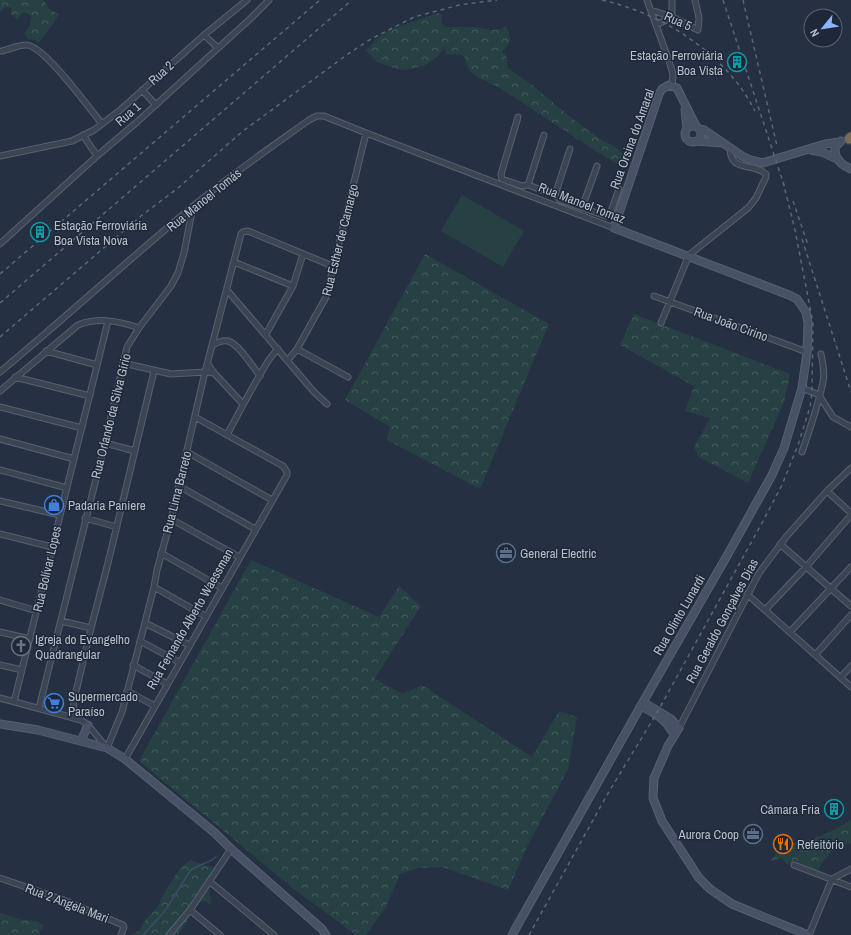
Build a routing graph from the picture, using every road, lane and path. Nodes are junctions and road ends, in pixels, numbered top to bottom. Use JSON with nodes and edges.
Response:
{"nodes":[{"id":1,"x":247,"y":0,"type":"edge"},
{"id":2,"x":268,"y":0,"type":"edge"},
{"id":3,"x":647,"y":0,"type":"edge"},
{"id":4,"x":672,"y":0,"type":"edge"},
{"id":5,"x":695,"y":0,"type":"edge"},
{"id":6,"x":651,"y":10,"type":"junction"},
{"id":7,"x":672,"y":17,"type":"junction"},
{"id":8,"x":656,"y":25,"type":"junction"},
{"id":9,"x":204,"y":35,"type":"junction"},
{"id":10,"x":218,"y":48,"type":"junction"},
{"id":11,"x":2,"y":51,"type":"dead end"},
{"id":12,"x":672,"y":86,"type":"junction"},
{"id":13,"x":142,"y":90,"type":"junction"},
{"id":14,"x":684,"y":103,"type":"junction"},
{"id":15,"x":156,"y":105,"type":"junction"},
{"id":16,"x":518,"y":117,"type":"dead end"},
{"id":17,"x":102,"y":124,"type":"junction"},
{"id":18,"x":698,"y":128,"type":"junction"},
{"id":19,"x":687,"y":130,"type":"junction"},
{"id":20,"x":366,"y":133,"type":"junction"},
{"id":21,"x":544,"y":134,"type":"dead end"},
{"id":22,"x":83,"y":135,"type":"junction"},
{"id":23,"x":850,"y":138,"type":"edge"},
{"id":24,"x":696,"y":141,"type":"junction"},
{"id":25,"x":840,"y":142,"type":"junction"},
{"id":26,"x":722,"y":143,"type":"junction"},
{"id":27,"x":730,"y":148,"type":"junction"},
{"id":28,"x":570,"y":149,"type":"dead end"},
{"id":29,"x":807,"y":150,"type":"junction"},
{"id":30,"x":0,"y":156,"type":"edge"},
{"id":31,"x":97,"y":156,"type":"junction"},
{"id":32,"x":839,"y":160,"type":"junction"},
{"id":33,"x":597,"y":166,"type":"dead end"},
{"id":34,"x":851,"y":169,"type":"edge"},
{"id":35,"x":528,"y":185,"type":"junction"},
{"id":36,"x":619,"y":189,"type":"dead end"},
{"id":37,"x":548,"y":193,"type":"junction"},
{"id":38,"x":555,"y":195,"type":"junction"},
{"id":39,"x":544,"y":201,"type":"junction"},
{"id":40,"x":193,"y":206,"type":"junction"},
{"id":41,"x":582,"y":208,"type":"junction"},
{"id":42,"x":614,"y":228,"type":"junction"},
{"id":43,"x":0,"y":244,"type":"edge"},
{"id":44,"x":303,"y":254,"type":"junction"},
{"id":45,"x":689,"y":255,"type":"junction"},
{"id":46,"x":234,"y":262,"type":"junction"},
{"id":47,"x":335,"y":266,"type":"junction"},
{"id":48,"x":293,"y":286,"type":"junction"},
{"id":49,"x":227,"y":290,"type":"junction"},
{"id":50,"x":789,"y":294,"type":"joint"},
{"id":51,"x":654,"y":296,"type":"dead end"},
{"id":52,"x":670,"y":301,"type":"junction"},
{"id":53,"x":108,"y":321,"type":"junction"},
{"id":54,"x":661,"y":322,"type":"dead end"},
{"id":55,"x":139,"y":328,"type":"junction"},
{"id":56,"x":266,"y":334,"type":"junction"},
{"id":57,"x":217,"y":340,"type":"junction"},
{"id":58,"x":278,"y":349,"type":"junction"},
{"id":59,"x":297,"y":349,"type":"junction"},
{"id":60,"x":46,"y":351,"type":"junction"},
{"id":61,"x":807,"y":352,"type":"junction"},
{"id":62,"x":821,"y":354,"type":"dead end"},
{"id":63,"x":288,"y":360,"type":"junction"},
{"id":64,"x":124,"y":363,"type":"junction"},
{"id":65,"x":208,"y":364,"type":"junction"},
{"id":66,"x":97,"y":365,"type":"junction"},
{"id":67,"x":154,"y":370,"type":"junction"},
{"id":68,"x":0,"y":372,"type":"edge"},
{"id":69,"x":205,"y":372,"type":"junction"},
{"id":70,"x":214,"y":373,"type":"junction"},
{"id":71,"x":260,"y":376,"type":"junction"},
{"id":72,"x":15,"y":377,"type":"junction"},
{"id":73,"x":348,"y":377,"type":"dead end"},
{"id":74,"x":802,"y":388,"type":"junction"},
{"id":75,"x":0,"y":391,"type":"edge"},
{"id":76,"x":819,"y":395,"type":"junction"},
{"id":77,"x":90,"y":396,"type":"junction"},
{"id":78,"x":242,"y":404,"type":"junction"},
{"id":79,"x":327,"y":404,"type":"dead end"},
{"id":80,"x":0,"y":407,"type":"edge"},
{"id":81,"x":195,"y":417,"type":"junction"},
{"id":82,"x":851,"y":427,"type":"edge"},
{"id":83,"x":82,"y":428,"type":"junction"},
{"id":84,"x":227,"y":435,"type":"junction"},
{"id":85,"x":0,"y":439,"type":"edge"},
{"id":86,"x":105,"y":443,"type":"junction"},
{"id":87,"x":135,"y":451,"type":"junction"},
{"id":88,"x":187,"y":452,"type":"junction"},
{"id":89,"x":802,"y":452,"type":"dead end"},
{"id":90,"x":74,"y":458,"type":"junction"},
{"id":91,"x":851,"y":468,"type":"edge"},
{"id":92,"x":0,"y":470,"type":"edge"},
{"id":93,"x":179,"y":486,"type":"junction"},
{"id":94,"x":67,"y":488,"type":"junction"},
{"id":95,"x":827,"y":491,"type":"junction"},
{"id":96,"x":272,"y":500,"type":"junction"},
{"id":97,"x":0,"y":503,"type":"edge"},
{"id":98,"x":851,"y":514,"type":"edge"},
{"id":99,"x":60,"y":515,"type":"junction"},
{"id":100,"x":85,"y":518,"type":"junction"},
{"id":101,"x":171,"y":519,"type":"junction"},
{"id":102,"x":117,"y":527,"type":"junction"},
{"id":103,"x":255,"y":529,"type":"junction"},
{"id":104,"x":0,"y":534,"type":"edge"},
{"id":105,"x":780,"y":544,"type":"junction"},
{"id":106,"x":52,"y":547,"type":"junction"},
{"id":107,"x":161,"y":553,"type":"junction"},
{"id":108,"x":239,"y":558,"type":"junction"},
{"id":109,"x":806,"y":567,"type":"junction"},
{"id":110,"x":851,"y":567,"type":"edge"},
{"id":111,"x":154,"y":587,"type":"junction"},
{"id":112,"x":222,"y":588,"type":"junction"},
{"id":113,"x":831,"y":589,"type":"junction"},
{"id":114,"x":747,"y":594,"type":"junction"},
{"id":115,"x":0,"y":600,"type":"edge"},
{"id":116,"x":851,"y":606,"type":"edge"},
{"id":117,"x":765,"y":610,"type":"junction"},
{"id":118,"x":37,"y":611,"type":"junction"},
{"id":119,"x":851,"y":615,"type":"edge"},
{"id":120,"x":205,"y":616,"type":"junction"},
{"id":121,"x":61,"y":621,"type":"junction"},
{"id":122,"x":145,"y":623,"type":"junction"},
{"id":123,"x":91,"y":628,"type":"junction"},
{"id":124,"x":0,"y":632,"type":"edge"},
{"id":125,"x":790,"y":632,"type":"junction"},
{"id":126,"x":30,"y":639,"type":"junction"},
{"id":127,"x":140,"y":641,"type":"junction"},
{"id":128,"x":189,"y":646,"type":"junction"},
{"id":129,"x":816,"y":654,"type":"junction"},
{"id":130,"x":180,"y":662,"type":"junction"},
{"id":131,"x":0,"y":665,"type":"edge"},
{"id":132,"x":133,"y":665,"type":"junction"},
{"id":133,"x":851,"y":666,"type":"edge"},
{"id":134,"x":22,"y":670,"type":"junction"},
{"id":135,"x":841,"y":677,"type":"junction"},
{"id":136,"x":167,"y":684,"type":"junction"},
{"id":137,"x":851,"y":687,"type":"edge"},
{"id":138,"x":127,"y":691,"type":"junction"},
{"id":139,"x":0,"y":698,"type":"edge"},
{"id":140,"x":14,"y":702,"type":"junction"},
{"id":141,"x":642,"y":704,"type":"junction"},
{"id":142,"x":155,"y":706,"type":"junction"},
{"id":143,"x":39,"y":708,"type":"junction"},
{"id":144,"x":73,"y":718,"type":"junction"},
{"id":145,"x":0,"y":724,"type":"edge"},
{"id":146,"x":88,"y":726,"type":"junction"},
{"id":147,"x":675,"y":728,"type":"junction"},
{"id":148,"x":81,"y":741,"type":"junction"},
{"id":149,"x":107,"y":748,"type":"junction"},
{"id":150,"x":124,"y":759,"type":"junction"},
{"id":151,"x":230,"y":849,"type":"junction"},
{"id":152,"x":794,"y":865,"type":"dead end"},
{"id":153,"x":851,"y":869,"type":"edge"},
{"id":154,"x":0,"y":878,"type":"edge"},
{"id":155,"x":832,"y":880,"type":"junction"},
{"id":156,"x":210,"y":881,"type":"junction"},
{"id":157,"x":851,"y":887,"type":"edge"},
{"id":158,"x":190,"y":910,"type":"junction"},
{"id":159,"x":322,"y":933,"type":"edge"},
{"id":160,"x":121,"y":935,"type":"edge"},
{"id":161,"x":169,"y":935,"type":"edge"},
{"id":162,"x":220,"y":935,"type":"edge"},
{"id":163,"x":274,"y":935,"type":"edge"},
{"id":164,"x":512,"y":935,"type":"edge"},
{"id":165,"x":808,"y":935,"type":"edge"}],
"edges":[{"from":1,"to":9,"type":"street","name":"Rua 2"},
{"from":2,"to":10,"type":"street","name":"Rua 1"},
{"from":3,"to":6,"type":"street"},
{"from":4,"to":7,"type":"street"},
{"from":5,"to":7,"type":"street","name":"Rua 5"},
{"from":6,"to":7,"type":"street","name":"Rua 5"},
{"from":6,"to":8,"type":"street"},
{"from":7,"to":8,"type":"street"},
{"from":8,"to":12,"type":"street"},
{"from":9,"to":10,"type":"street"},
{"from":9,"to":13,"type":"street","name":"Rua 2"},
{"from":10,"to":15,"type":"street","name":"Rua 1"},
{"from":11,"to":17,"type":"street"},
{"from":12,"to":14,"type":"street","name":"Rua Orsina do Amaral"},
{"from":12,"to":42,"type":"street","name":"Rua Orsina do Amaral"},
{"from":13,"to":15,"type":"street"},
{"from":13,"to":17,"type":"street","name":"Rua 2"},
{"from":14,"to":18,"type":"street","name":"Rua Orsina do Amaral"},
{"from":14,"to":19,"type":"street","name":"Rua Orsina do Amaral"},
{"from":15,"to":31,"type":"street","name":"Rua 1"},
{"from":16,"to":35,"type":"street"},
{"from":17,"to":22,"type":"street","name":"Rua 2"},
{"from":18,"to":19,"type":"street"},
{"from":18,"to":24,"type":"street"},
{"from":18,"to":26,"type":"street"},
{"from":19,"to":24,"type":"street"},
{"from":20,"to":39,"type":"street","name":"Rua Manoel Tomaz"},
{"from":20,"to":40,"type":"street","name":"Rua Manoel Tomás"},
{"from":20,"to":47,"type":"street","name":"Rua Esther de Camargo"},
{"from":21,"to":35,"type":"street"},
{"from":22,"to":30,"type":"street","name":"Rua 2"},
{"from":22,"to":31,"type":"street"},
{"from":23,"to":25,"type":"street"},
{"from":24,"to":26,"type":"street"},
{"from":25,"to":29,"type":"street"},
{"from":25,"to":32,"type":"street"},
{"from":26,"to":27,"type":"street"},
{"from":27,"to":29,"type":"street"},
{"from":27,"to":45,"type":"street"},
{"from":28,"to":38,"type":"street"},
{"from":29,"to":32,"type":"street"},
{"from":31,"to":43,"type":"street","name":"Rua 1"},
{"from":32,"to":34,"type":"street"},
{"from":33,"to":41,"type":"street"},
{"from":35,"to":37,"type":"street"},
{"from":36,"to":41,"type":"street"},
{"from":37,"to":38,"type":"street"},
{"from":37,"to":39,"type":"street"},
{"from":38,"to":41,"type":"street"},
{"from":39,"to":42,"type":"street","name":"Rua Manoel Tomaz"},
{"from":40,"to":55,"type":"street","name":"Rua Orlando da Silva Gírio"},
{"from":40,"to":68,"type":"street","name":"Rua Manoel Tomás"},
{"from":42,"to":45,"type":"street","name":"Rua Manoel Tomaz"},
{"from":44,"to":46,"type":"street"},
{"from":44,"to":47,"type":"street"},
{"from":44,"to":48,"type":"street"},
{"from":45,"to":50,"type":"street","name":"Rua Manoel Tomaz"},
{"from":45,"to":52,"type":"street"},
{"from":46,"to":48,"type":"street"},
{"from":46,"to":49,"type":"street"},
{"from":47,"to":59,"type":"street","name":"Rua Esther de Camargo"},
{"from":48,"to":56,"type":"street"},
{"from":49,"to":56,"type":"street"},
{"from":49,"to":57,"type":"street"},
{"from":50,"to":61,"type":"street","name":"Rua Olinto Lunardi"},
{"from":51,"to":52,"type":"street","name":"Rua João Cirino"},
{"from":52,"to":54,"type":"street"},
{"from":52,"to":61,"type":"street","name":"Rua João Cirino"},
{"from":53,"to":55,"type":"street"},
{"from":53,"to":60,"type":"street"},
{"from":53,"to":66,"type":"street","name":"Rua Bolívar Lopes"},
{"from":55,"to":64,"type":"street","name":"Rua Orlando da Silva Gírio"},
{"from":56,"to":58,"type":"street"},
{"from":57,"to":65,"type":"street","name":"Rua Lima Barreto"},
{"from":57,"to":71,"type":"street"},
{"from":58,"to":63,"type":"street"},
{"from":58,"to":71,"type":"street"},
{"from":59,"to":63,"type":"street","name":"Rua Esther de Camargo"},
{"from":59,"to":73,"type":"street"},
{"from":60,"to":66,"type":"street"},
{"from":60,"to":72,"type":"street"},
{"from":61,"to":74,"type":"street","name":"Rua Olinto Lunardi"},
{"from":62,"to":76,"type":"street"},
{"from":63,"to":79,"type":"street"},
{"from":64,"to":67,"type":"street"},
{"from":64,"to":86,"type":"street","name":"Rua Orlando da Silva Gírio"},
{"from":65,"to":69,"type":"street","name":"Rua Lima Barreto"},
{"from":65,"to":70,"type":"street"},
{"from":66,"to":77,"type":"street","name":"Rua Bolívar Lopes"},
{"from":67,"to":69,"type":"street"},
{"from":67,"to":87,"type":"street"},
{"from":69,"to":70,"type":"street"},
{"from":69,"to":81,"type":"street","name":"Rua Lima Barreto"},
{"from":70,"to":78,"type":"street"},
{"from":71,"to":78,"type":"street"},
{"from":72,"to":75,"type":"street"},
{"from":72,"to":77,"type":"street"},
{"from":74,"to":76,"type":"street"},
{"from":74,"to":141,"type":"street","name":"Rua Olinto Lunardi"},
{"from":76,"to":82,"type":"street"},
{"from":76,"to":89,"type":"street"},
{"from":77,"to":83,"type":"street","name":"Rua Bolívar Lopes"},
{"from":78,"to":84,"type":"street"},
{"from":80,"to":83,"type":"street"},
{"from":81,"to":84,"type":"street"},
{"from":81,"to":88,"type":"street","name":"Rua Lima Barreto"},
{"from":83,"to":90,"type":"street","name":"Rua Bolívar Lopes"},
{"from":84,"to":96,"type":"street","name":"Rua Fernando Alberto Waessman"},
{"from":85,"to":90,"type":"street"},
{"from":86,"to":87,"type":"street"},
{"from":86,"to":100,"type":"street","name":"Rua Orlando da Silva Gírio"},
{"from":87,"to":102,"type":"street"},
{"from":88,"to":93,"type":"street","name":"Rua Lima Barreto"},
{"from":88,"to":96,"type":"street"},
{"from":90,"to":94,"type":"street","name":"Rua Bolívar Lopes"},
{"from":91,"to":95,"type":"street","name":"Rua Geraldo Gonçalves Dias"},
{"from":92,"to":94,"type":"street"},
{"from":93,"to":101,"type":"street","name":"Rua Lima Barreto"},
{"from":93,"to":103,"type":"street"},
{"from":94,"to":99,"type":"street","name":"Rua Bolívar Lopes"},
{"from":95,"to":98,"type":"street"},
{"from":95,"to":105,"type":"street","name":"Rua Geraldo Gonçalves Dias"},
{"from":96,"to":103,"type":"street","name":"Rua Fernando Alberto Waessman"},
{"from":97,"to":99,"type":"street"},
{"from":98,"to":109,"type":"street"},
{"from":99,"to":106,"type":"street","name":"Rua Bolívar Lopes"},
{"from":100,"to":102,"type":"street"},
{"from":100,"to":121,"type":"street","name":"Rua Orlando da Silva Gírio"},
{"from":101,"to":107,"type":"street","name":"Rua Lima Barreto"},
{"from":101,"to":108,"type":"street"},
{"from":102,"to":123,"type":"street"},
{"from":103,"to":108,"type":"street","name":"Rua Fernando Alberto Waessman"},
{"from":104,"to":106,"type":"street"},
{"from":105,"to":109,"type":"street"},
{"from":105,"to":114,"type":"street","name":"Rua Geraldo Gonçalves Dias"},
{"from":106,"to":118,"type":"street","name":"Rua Bolívar Lopes"},
{"from":107,"to":111,"type":"street","name":"Rua Lima Barreto"},
{"from":107,"to":112,"type":"street"},
{"from":108,"to":112,"type":"street","name":"Rua Fernando Alberto Waessman"},
{"from":109,"to":113,"type":"street"},
{"from":109,"to":117,"type":"street"},
{"from":110,"to":113,"type":"street"},
{"from":111,"to":120,"type":"street"},
{"from":111,"to":122,"type":"street","name":"Rua Lima Barreto"},
{"from":112,"to":120,"type":"street","name":"Rua Fernando Alberto Waessman"},
{"from":113,"to":116,"type":"street"},
{"from":113,"to":125,"type":"street"},
{"from":114,"to":117,"type":"street"},
{"from":114,"to":147,"type":"street","name":"Rua Geraldo Gonçalves Dias"},
{"from":115,"to":118,"type":"street"},
{"from":117,"to":125,"type":"street"},
{"from":118,"to":126,"type":"street","name":"Rua Bolívar Lopes"},
{"from":119,"to":129,"type":"street"},
{"from":120,"to":128,"type":"street","name":"Rua Fernando Alberto Waessman"},
{"from":121,"to":123,"type":"street"},
{"from":121,"to":143,"type":"street","name":"Rua Orlando da Silva Gírio"},
{"from":122,"to":127,"type":"street","name":"Rua Lima Barreto"},
{"from":122,"to":128,"type":"street"},
{"from":123,"to":144,"type":"street"},
{"from":124,"to":126,"type":"street"},
{"from":125,"to":129,"type":"street"},
{"from":126,"to":134,"type":"street","name":"Rua Bolívar Lopes"},
{"from":127,"to":130,"type":"street"},
{"from":127,"to":132,"type":"street","name":"Rua Lima Barreto"},
{"from":128,"to":130,"type":"street","name":"Rua Fernando Alberto Waessman"},
{"from":129,"to":135,"type":"street"},
{"from":130,"to":136,"type":"street","name":"Rua Fernando Alberto Waessman"},
{"from":131,"to":134,"type":"street"},
{"from":132,"to":136,"type":"street"},
{"from":132,"to":138,"type":"street","name":"Rua Lima Barreto"},
{"from":133,"to":135,"type":"street"},
{"from":134,"to":140,"type":"street","name":"Rua Bolívar Lopes"},
{"from":135,"to":137,"type":"street"},
{"from":136,"to":142,"type":"street","name":"Rua Fernando Alberto Waessman"},
{"from":138,"to":142,"type":"street"},
{"from":138,"to":149,"type":"street","name":"Rua Lima Barreto"},
{"from":139,"to":140,"type":"street"},
{"from":140,"to":143,"type":"street"},
{"from":141,"to":147,"type":"street"},
{"from":141,"to":164,"type":"street","name":"Rua Olinto Lunardi"},
{"from":142,"to":150,"type":"street","name":"Rua Fernando Alberto Waessman"},
{"from":143,"to":144,"type":"street"},
{"from":144,"to":146,"type":"street"},
{"from":145,"to":148,"type":"street"},
{"from":146,"to":148,"type":"street"},
{"from":146,"to":149,"type":"street"},
{"from":147,"to":165,"type":"street","name":"Rua Geraldo Gonçalves Dias"},
{"from":148,"to":149,"type":"street"},
{"from":149,"to":150,"type":"street"},
{"from":150,"to":151,"type":"street"},
{"from":151,"to":156,"type":"street"},
{"from":151,"to":159,"type":"street"},
{"from":152,"to":155,"type":"street"},
{"from":153,"to":155,"type":"street"},
{"from":154,"to":160,"type":"street","name":"Rua 2 Angela Mari"},
{"from":155,"to":157,"type":"street"},
{"from":155,"to":165,"type":"street"},
{"from":156,"to":158,"type":"street"},
{"from":156,"to":163,"type":"street"},
{"from":158,"to":161,"type":"street"},
{"from":158,"to":162,"type":"street"}]}
